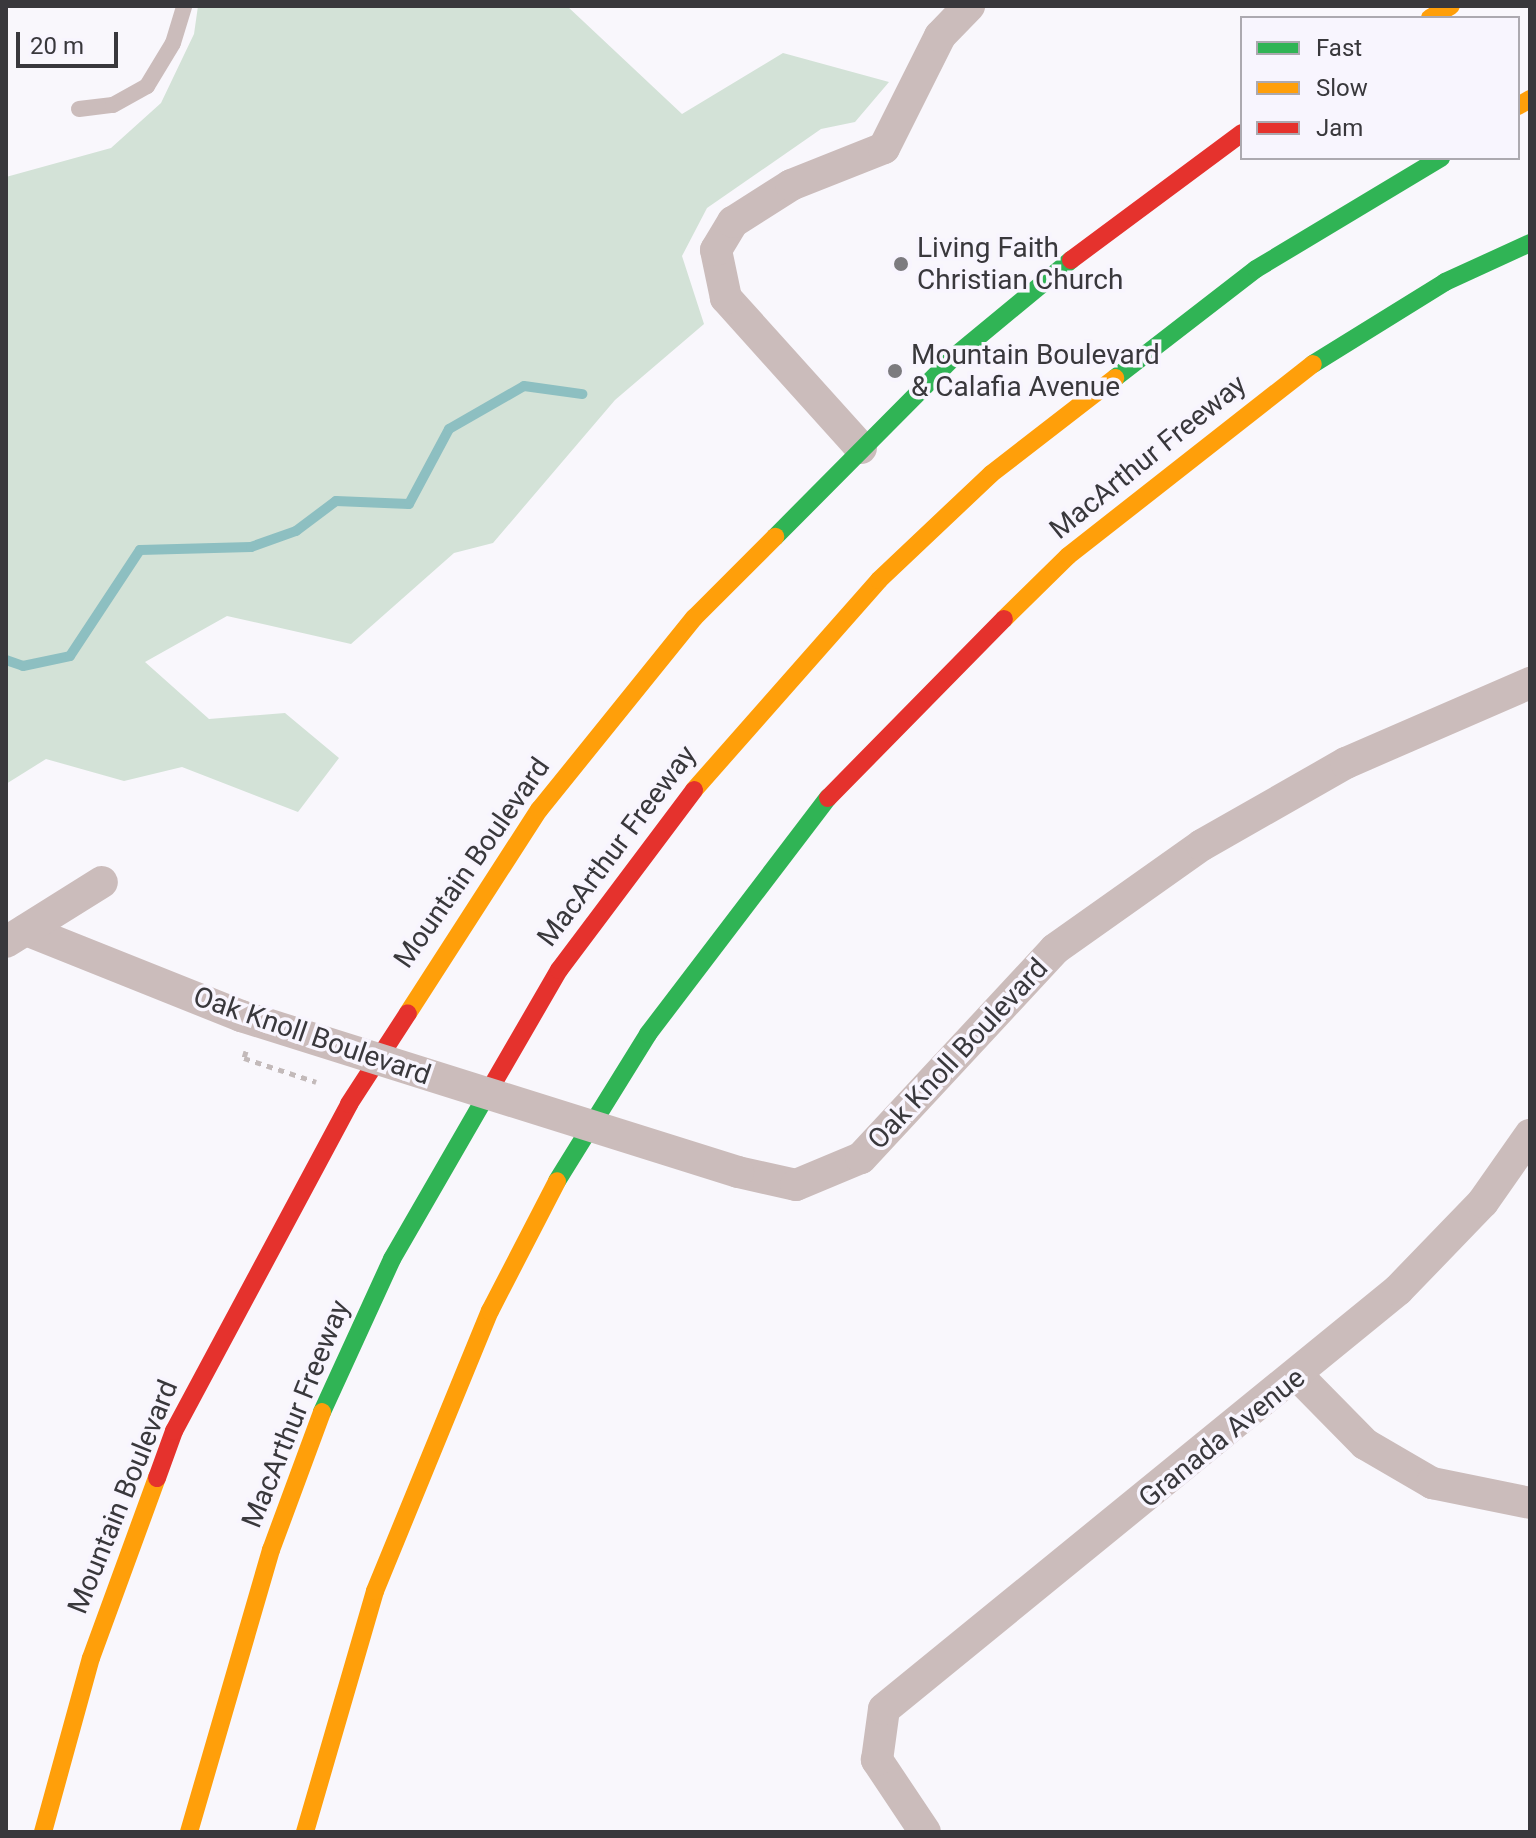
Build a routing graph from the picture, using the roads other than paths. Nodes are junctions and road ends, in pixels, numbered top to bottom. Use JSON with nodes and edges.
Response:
{"nodes":[{"id":1,"x":184,"y":6,"type":"edge"},
{"id":2,"x":969,"y":6,"type":"edge"},
{"id":3,"x":1451,"y":6,"type":"edge"},
{"id":4,"x":1434,"y":16,"type":"edge"},
{"id":5,"x":79,"y":109,"type":"dead end"},
{"id":6,"x":1240,"y":134,"type":"edge"},
{"id":7,"x":1430,"y":160,"type":"edge"},
{"id":8,"x":1437,"y":160,"type":"edge"},
{"id":9,"x":1385,"y":188,"type":"junction"},
{"id":10,"x":1530,"y":243,"type":"edge"},
{"id":11,"x":861,"y":448,"type":"junction"},
{"id":12,"x":1530,"y":683,"type":"edge"},
{"id":13,"x":102,"y":882,"type":"dead end"},
{"id":14,"x":16,"y":936,"type":"edge"},
{"id":15,"x":1530,"y":1135,"type":"edge"},
{"id":16,"x":1299,"y":1377,"type":"junction"},
{"id":17,"x":1530,"y":1503,"type":"edge"},
{"id":18,"x":43,"y":1832,"type":"edge"},
{"id":19,"x":189,"y":1832,"type":"edge"},
{"id":20,"x":305,"y":1832,"type":"edge"},
{"id":21,"x":925,"y":1832,"type":"edge"}],
"edges":[{"from":1,"to":5,"type":"lane"},
{"from":2,"to":11,"type":"street"},
{"from":3,"to":4,"type":"main road"},
{"from":6,"to":11,"type":"main road","name":"Mountain Boulevard"},
{"from":7,"to":9,"type":"main road"},
{"from":8,"to":9,"type":"main road","name":"MacArthur Freeway"},
{"from":9,"to":19,"type":"main road","name":"MacArthur Freeway"},
{"from":10,"to":20,"type":"main road","name":"MacArthur Freeway"},
{"from":11,"to":18,"type":"main road","name":"Mountain Boulevard"},
{"from":12,"to":14,"type":"street","name":"Oak Knoll Boulevard","bridge":true},
{"from":13,"to":14,"type":"street"},
{"from":15,"to":16,"type":"street","name":"Granada Avenue"},
{"from":16,"to":17,"type":"street"},
{"from":16,"to":21,"type":"street","name":"Granada Avenue"}]}
